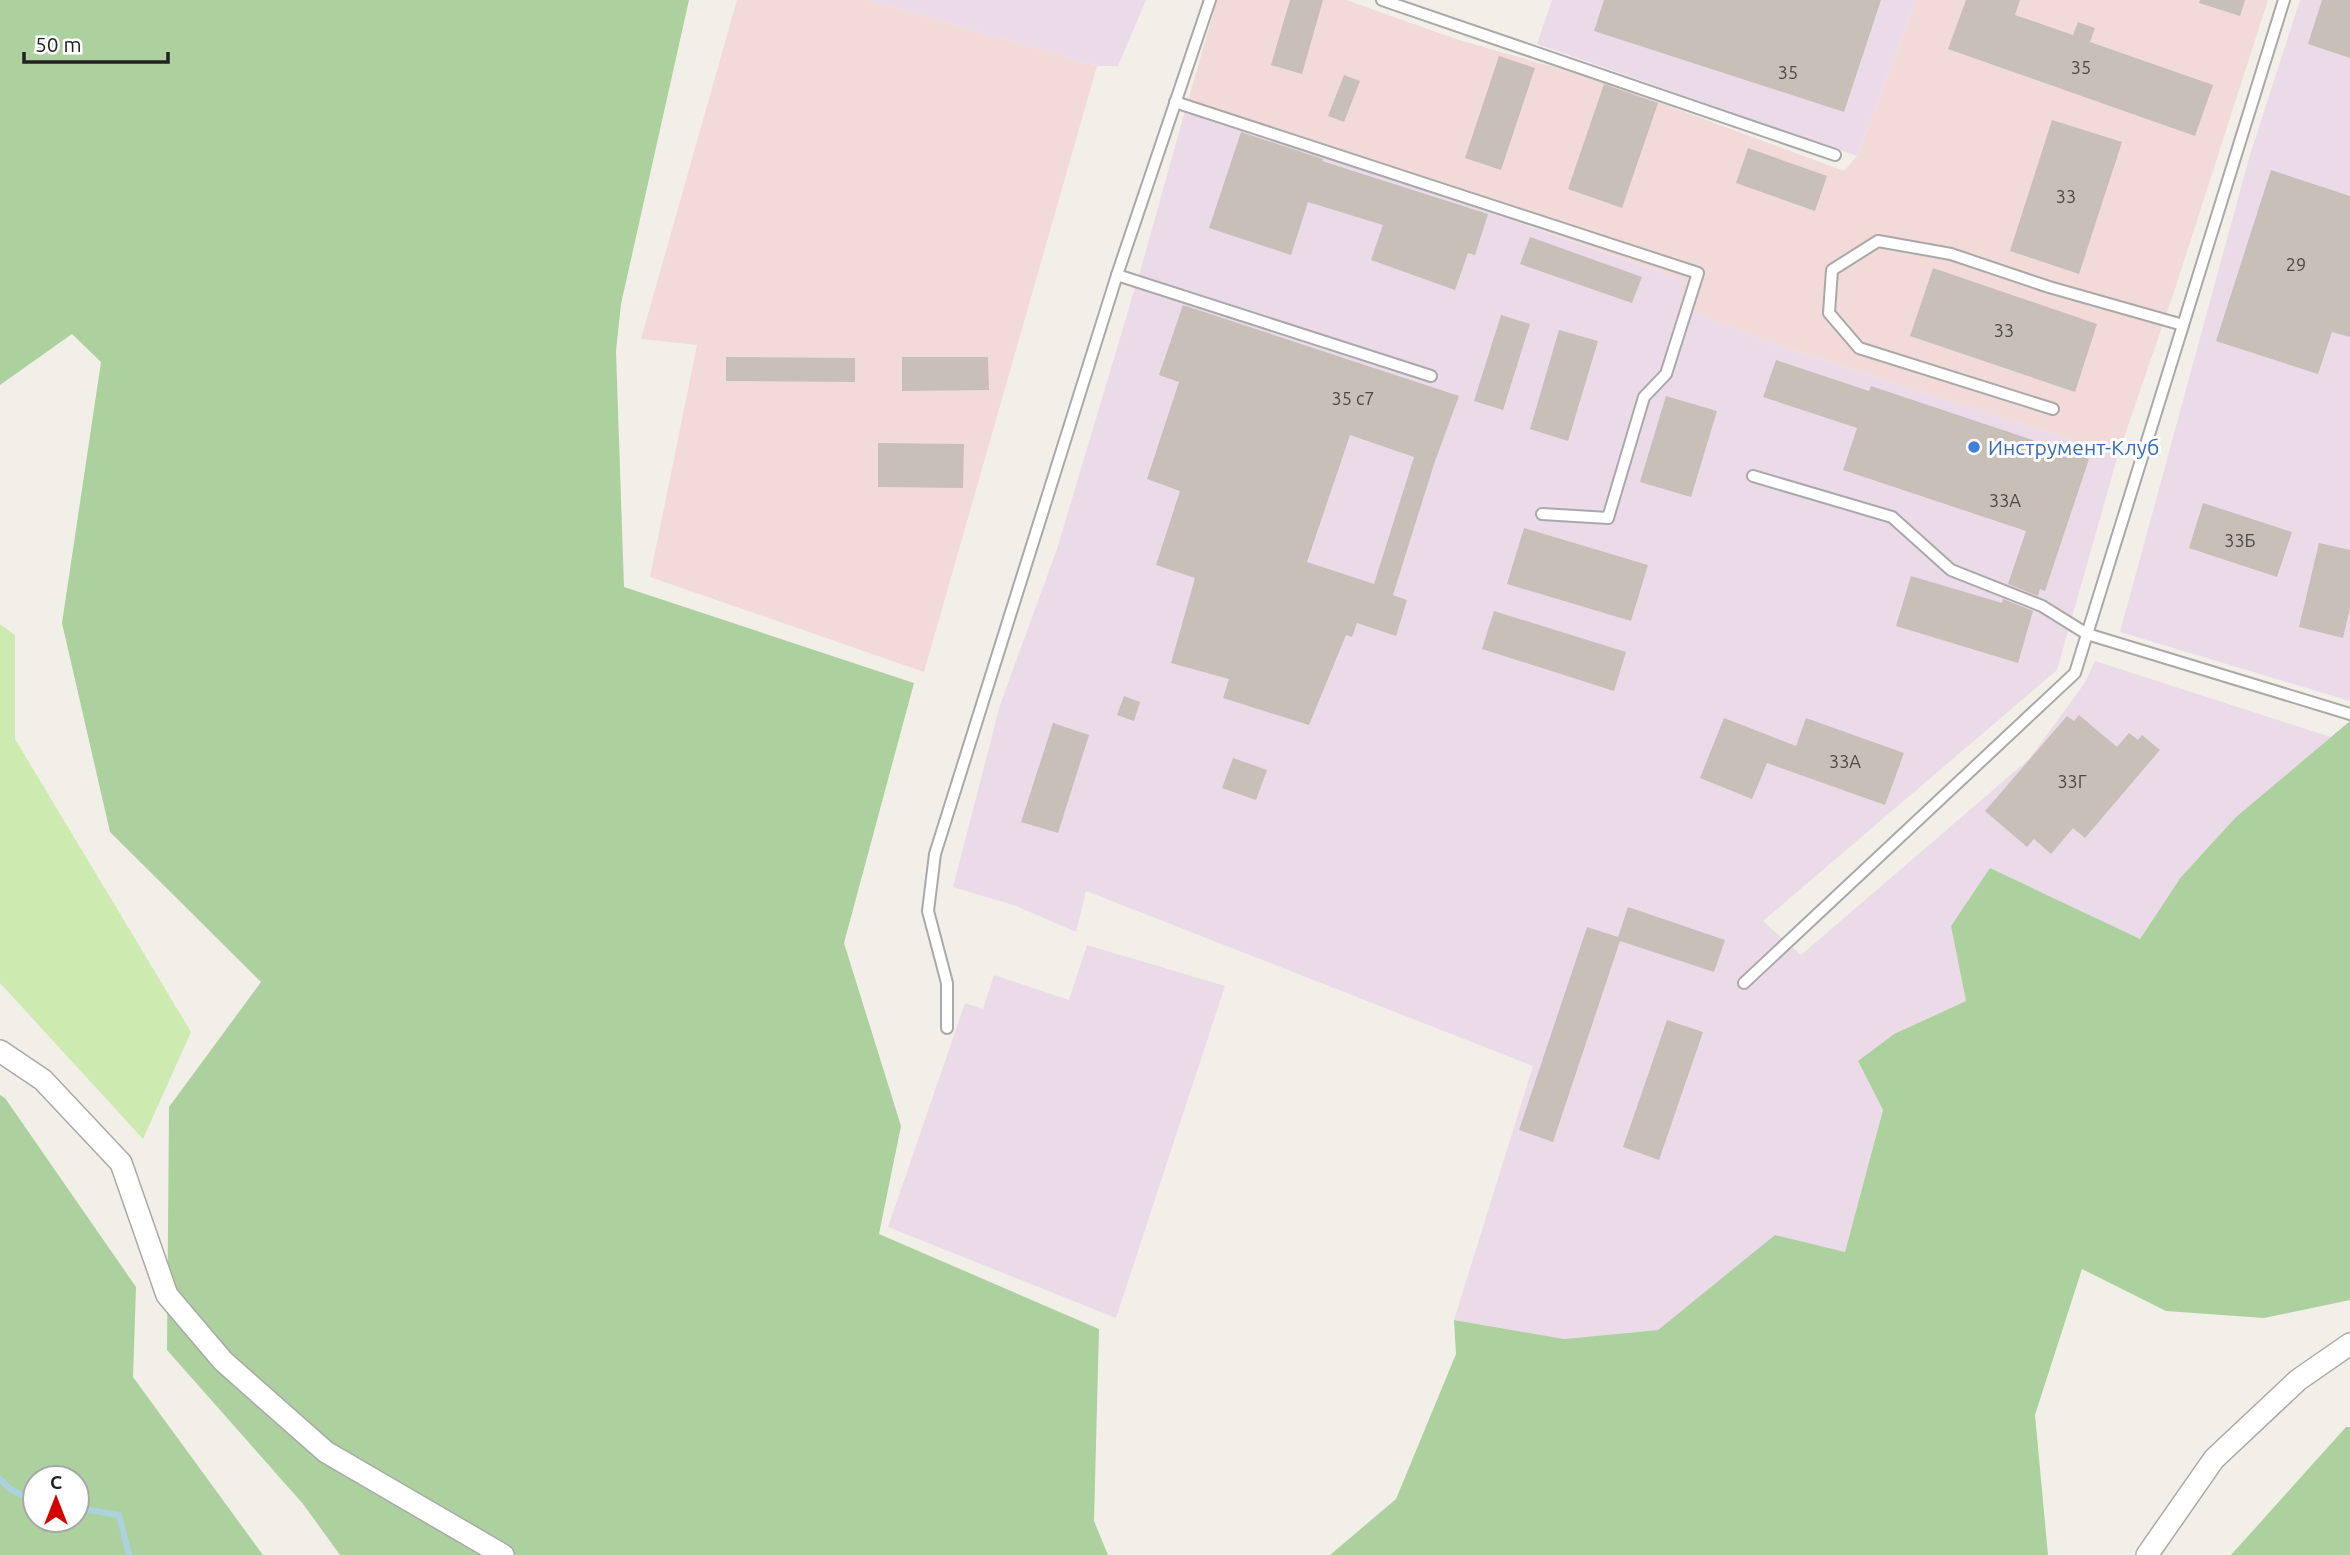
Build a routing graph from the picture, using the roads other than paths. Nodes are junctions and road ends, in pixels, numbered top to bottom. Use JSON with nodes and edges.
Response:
{"nodes":[{"id":1,"x":1210,"y":0,"type":"edge"},
{"id":2,"x":1382,"y":0,"type":"edge"},
{"id":3,"x":2284,"y":0,"type":"edge"},
{"id":4,"x":1175,"y":102,"type":"junction"},
{"id":5,"x":1835,"y":155,"type":"dead end"},
{"id":6,"x":1117,"y":275,"type":"junction"},
{"id":7,"x":2183,"y":325,"type":"junction"},
{"id":8,"x":1431,"y":376,"type":"dead end"},
{"id":9,"x":2053,"y":409,"type":"dead end"},
{"id":10,"x":1753,"y":476,"type":"dead end"},
{"id":11,"x":1542,"y":514,"type":"dead end"},
{"id":12,"x":2087,"y":634,"type":"junction"},
{"id":13,"x":2350,"y":714,"type":"edge"},
{"id":14,"x":1744,"y":983,"type":"dead end"},
{"id":15,"x":947,"y":1028,"type":"dead end"},
{"id":16,"x":0,"y":1051,"type":"edge"},
{"id":17,"x":2350,"y":1344,"type":"edge"},
{"id":18,"x":503,"y":1555,"type":"edge"},
{"id":19,"x":2147,"y":1555,"type":"edge"}],
"edges":[{"from":1,"to":4,"type":"lane"},
{"from":2,"to":5,"type":"lane"},
{"from":3,"to":7,"type":"lane"},
{"from":4,"to":6,"type":"lane"},
{"from":4,"to":11,"type":"lane"},
{"from":6,"to":8,"type":"lane"},
{"from":6,"to":15,"type":"lane"},
{"from":7,"to":9,"type":"lane"},
{"from":7,"to":12,"type":"lane"},
{"from":10,"to":12,"type":"lane"},
{"from":12,"to":13,"type":"lane"},
{"from":12,"to":14,"type":"lane"},
{"from":16,"to":18,"type":"street"},
{"from":17,"to":19,"type":"street"}]}
